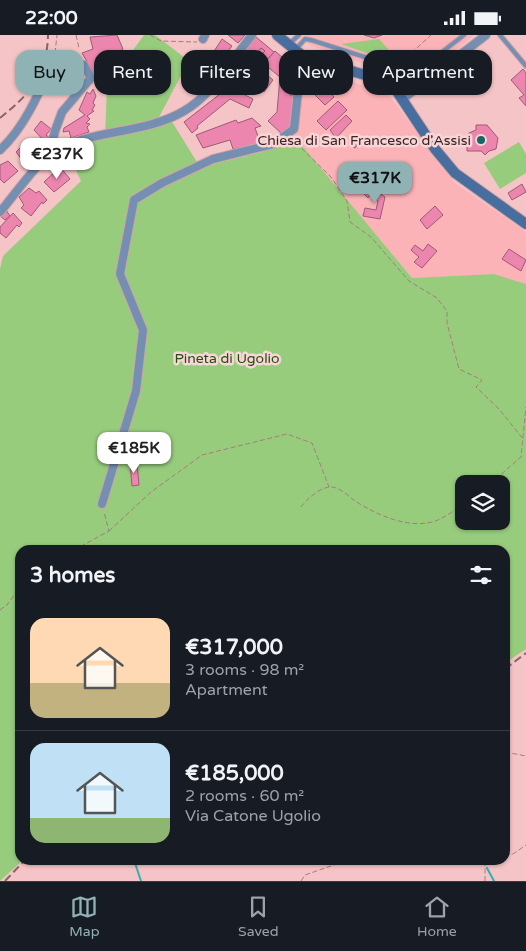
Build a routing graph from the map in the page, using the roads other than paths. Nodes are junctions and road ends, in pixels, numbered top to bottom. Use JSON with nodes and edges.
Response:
{"nodes":[{"id":1,"x":252,"y":35,"type":"edge"},
{"id":2,"x":277,"y":35,"type":"edge"},
{"id":3,"x":298,"y":35,"type":"edge"},
{"id":4,"x":307,"y":35,"type":"edge"},
{"id":5,"x":464,"y":35,"type":"edge"},
{"id":6,"x":486,"y":35,"type":"edge"},
{"id":7,"x":500,"y":35,"type":"edge"},
{"id":8,"x":293,"y":47,"type":"junction"},
{"id":9,"x":296,"y":50,"type":"edge"},
{"id":10,"x":84,"y":65,"type":"dead end"},
{"id":11,"x":526,"y":66,"type":"edge"},
{"id":12,"x":353,"y":72,"type":"edge"},
{"id":13,"x":84,"y":86,"type":"edge"},
{"id":14,"x":37,"y":95,"type":"edge"},
{"id":15,"x":76,"y":95,"type":"edge"},
{"id":16,"x":298,"y":95,"type":"edge"},
{"id":17,"x":404,"y":99,"type":"junction"},
{"id":18,"x":0,"y":150,"type":"edge"},
{"id":19,"x":49,"y":155,"type":"junction"},
{"id":20,"x":0,"y":212,"type":"edge"},
{"id":21,"x":526,"y":224,"type":"edge"},
{"id":22,"x":102,"y":504,"type":"road end"}],
"edges":[{"from":1,"to":19,"type":"street"},
{"from":2,"to":8,"type":"street"},
{"from":3,"to":8,"type":"lane"},
{"from":4,"to":8,"type":"lane"},
{"from":5,"to":8,"type":"lane"},
{"from":6,"to":17,"type":"street"},
{"from":7,"to":11,"type":"lane"},
{"from":8,"to":9,"type":"street"},
{"from":10,"to":13,"type":"street"},
{"from":12,"to":17,"type":"street"},
{"from":14,"to":18,"type":"street"},
{"from":15,"to":19,"type":"street"},
{"from":16,"to":22,"type":"street"},
{"from":17,"to":21,"type":"street"},
{"from":19,"to":20,"type":"street"}]}
